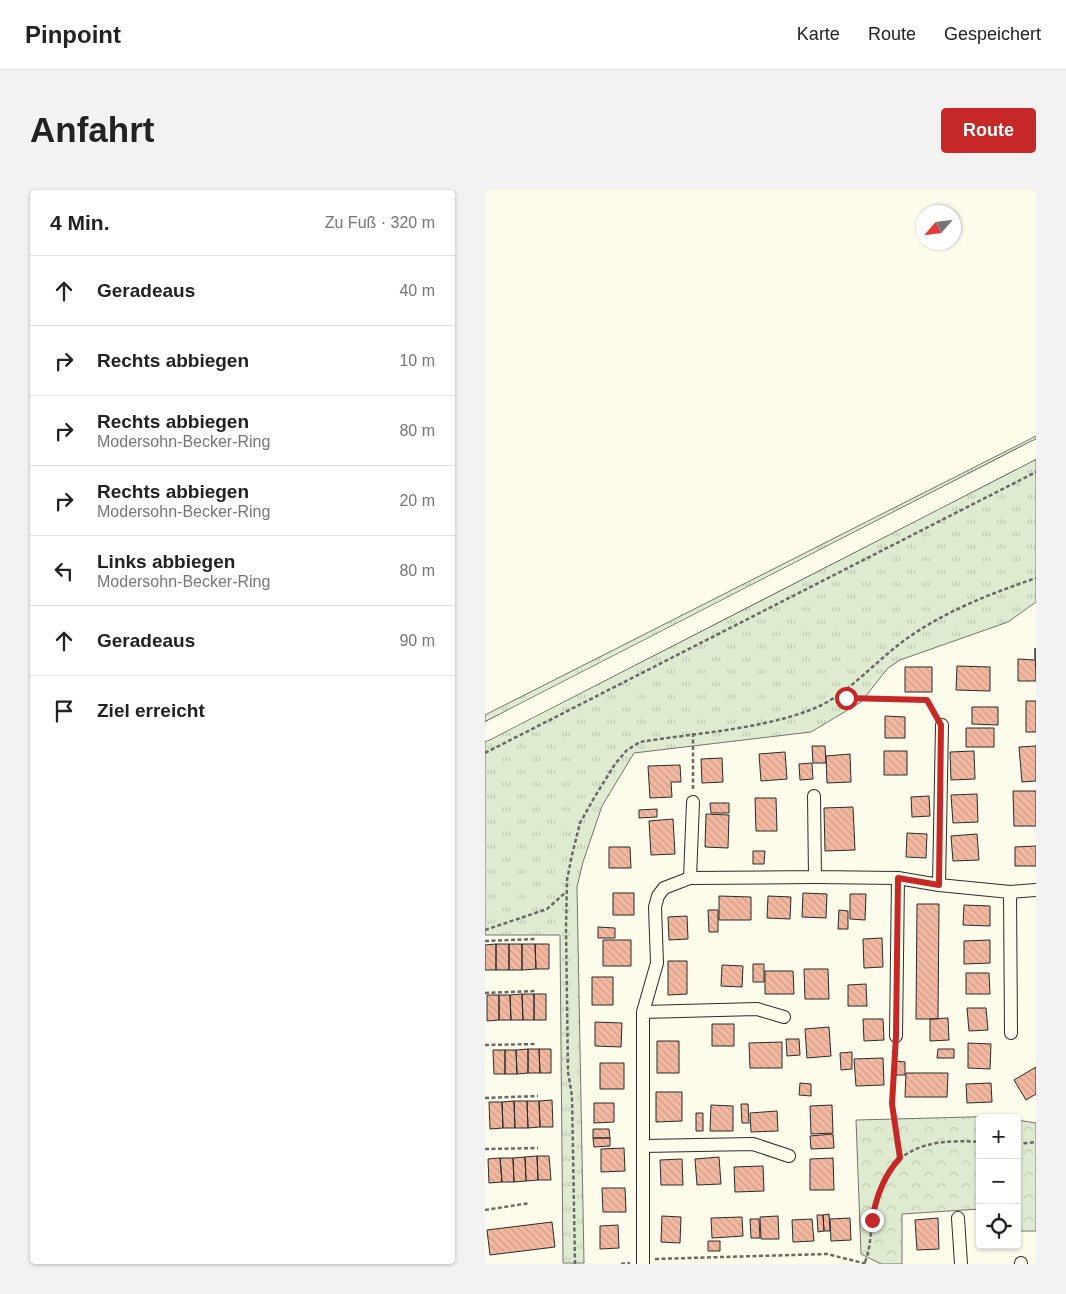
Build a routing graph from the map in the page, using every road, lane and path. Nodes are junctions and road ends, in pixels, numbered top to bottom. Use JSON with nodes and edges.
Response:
{"nodes":[{"id":1,"x":1036,"y":449,"type":"edge"},
{"id":2,"x":1036,"y":472,"type":"edge"},
{"id":3,"x":842,"y":691,"type":"dead end"},
{"id":4,"x":941,"y":725,"type":"joint"},
{"id":5,"x":485,"y":732,"type":"edge"},
{"id":6,"x":693,"y":734,"type":"dead end"},
{"id":7,"x":485,"y":753,"type":"edge"},
{"id":8,"x":814,"y":796,"type":"dead end"},
{"id":9,"x":693,"y":802,"type":"joint"},
{"id":10,"x":815,"y":877,"type":"junction"},
{"id":11,"x":690,"y":878,"type":"junction"},
{"id":12,"x":898,"y":878,"type":"junction"},
{"id":13,"x":939,"y":885,"type":"junction"},
{"id":14,"x":1036,"y":890,"type":"edge"},
{"id":15,"x":567,"y":892,"type":"dead end"},
{"id":16,"x":1011,"y":892,"type":"junction"},
{"id":17,"x":485,"y":930,"type":"edge"},
{"id":18,"x":536,"y":939,"type":"dead end"},
{"id":19,"x":485,"y":941,"type":"edge"},
{"id":20,"x":537,"y":991,"type":"dead end"},
{"id":21,"x":485,"y":993,"type":"edge"},
{"id":22,"x":643,"y":1012,"type":"junction"},
{"id":23,"x":784,"y":1017,"type":"dead end"},
{"id":24,"x":1011,"y":1033,"type":"dead end"},
{"id":25,"x":896,"y":1036,"type":"joint"},
{"id":26,"x":537,"y":1044,"type":"dead end"},
{"id":27,"x":485,"y":1045,"type":"edge"},
{"id":28,"x":538,"y":1096,"type":"dead end"},
{"id":29,"x":485,"y":1098,"type":"edge"},
{"id":30,"x":976,"y":1142,"type":"edge"},
{"id":31,"x":1036,"y":1142,"type":"edge"},
{"id":32,"x":1021,"y":1144,"type":"edge"},
{"id":33,"x":643,"y":1146,"type":"junction"},
{"id":34,"x":538,"y":1148,"type":"dead end"},
{"id":35,"x":485,"y":1149,"type":"edge"},
{"id":36,"x":789,"y":1156,"type":"dead end"},
{"id":37,"x":900,"y":1158,"type":"junction"},
{"id":38,"x":531,"y":1203,"type":"dead end"},
{"id":39,"x":485,"y":1210,"type":"edge"},
{"id":40,"x":958,"y":1218,"type":"dead end"},
{"id":41,"x":643,"y":1262,"type":"edge"},
{"id":42,"x":865,"y":1264,"type":"edge"},
{"id":43,"x":961,"y":1264,"type":"edge"}],
"edges":[{"from":1,"to":5,"type":"main road"},
{"from":2,"to":7,"type":"path"},
{"from":3,"to":4,"type":"path"},
{"from":4,"to":13,"type":"street"},
{"from":6,"to":9,"type":"path"},
{"from":8,"to":10,"type":"street"},
{"from":9,"to":11,"type":"street"},
{"from":10,"to":11,"type":"street"},
{"from":10,"to":12,"type":"street"},
{"from":11,"to":22,"type":"street"},
{"from":12,"to":13,"type":"street"},
{"from":12,"to":25,"type":"street"},
{"from":13,"to":16,"type":"street"},
{"from":14,"to":16,"type":"street"},
{"from":15,"to":17,"type":"path"},
{"from":16,"to":24,"type":"street"},
{"from":18,"to":19,"type":"path"},
{"from":20,"to":21,"type":"path"},
{"from":22,"to":23,"type":"street"},
{"from":22,"to":33,"type":"street"},
{"from":25,"to":37,"type":"path"},
{"from":26,"to":27,"type":"path"},
{"from":28,"to":29,"type":"path"},
{"from":30,"to":37,"type":"path"},
{"from":31,"to":32,"type":"path"},
{"from":33,"to":36,"type":"street"},
{"from":33,"to":41,"type":"street"},
{"from":34,"to":35,"type":"path"},
{"from":37,"to":42,"type":"path"},
{"from":38,"to":39,"type":"path"},
{"from":40,"to":43,"type":"street"},
{"from":41,"to":42,"type":"path"}]}
